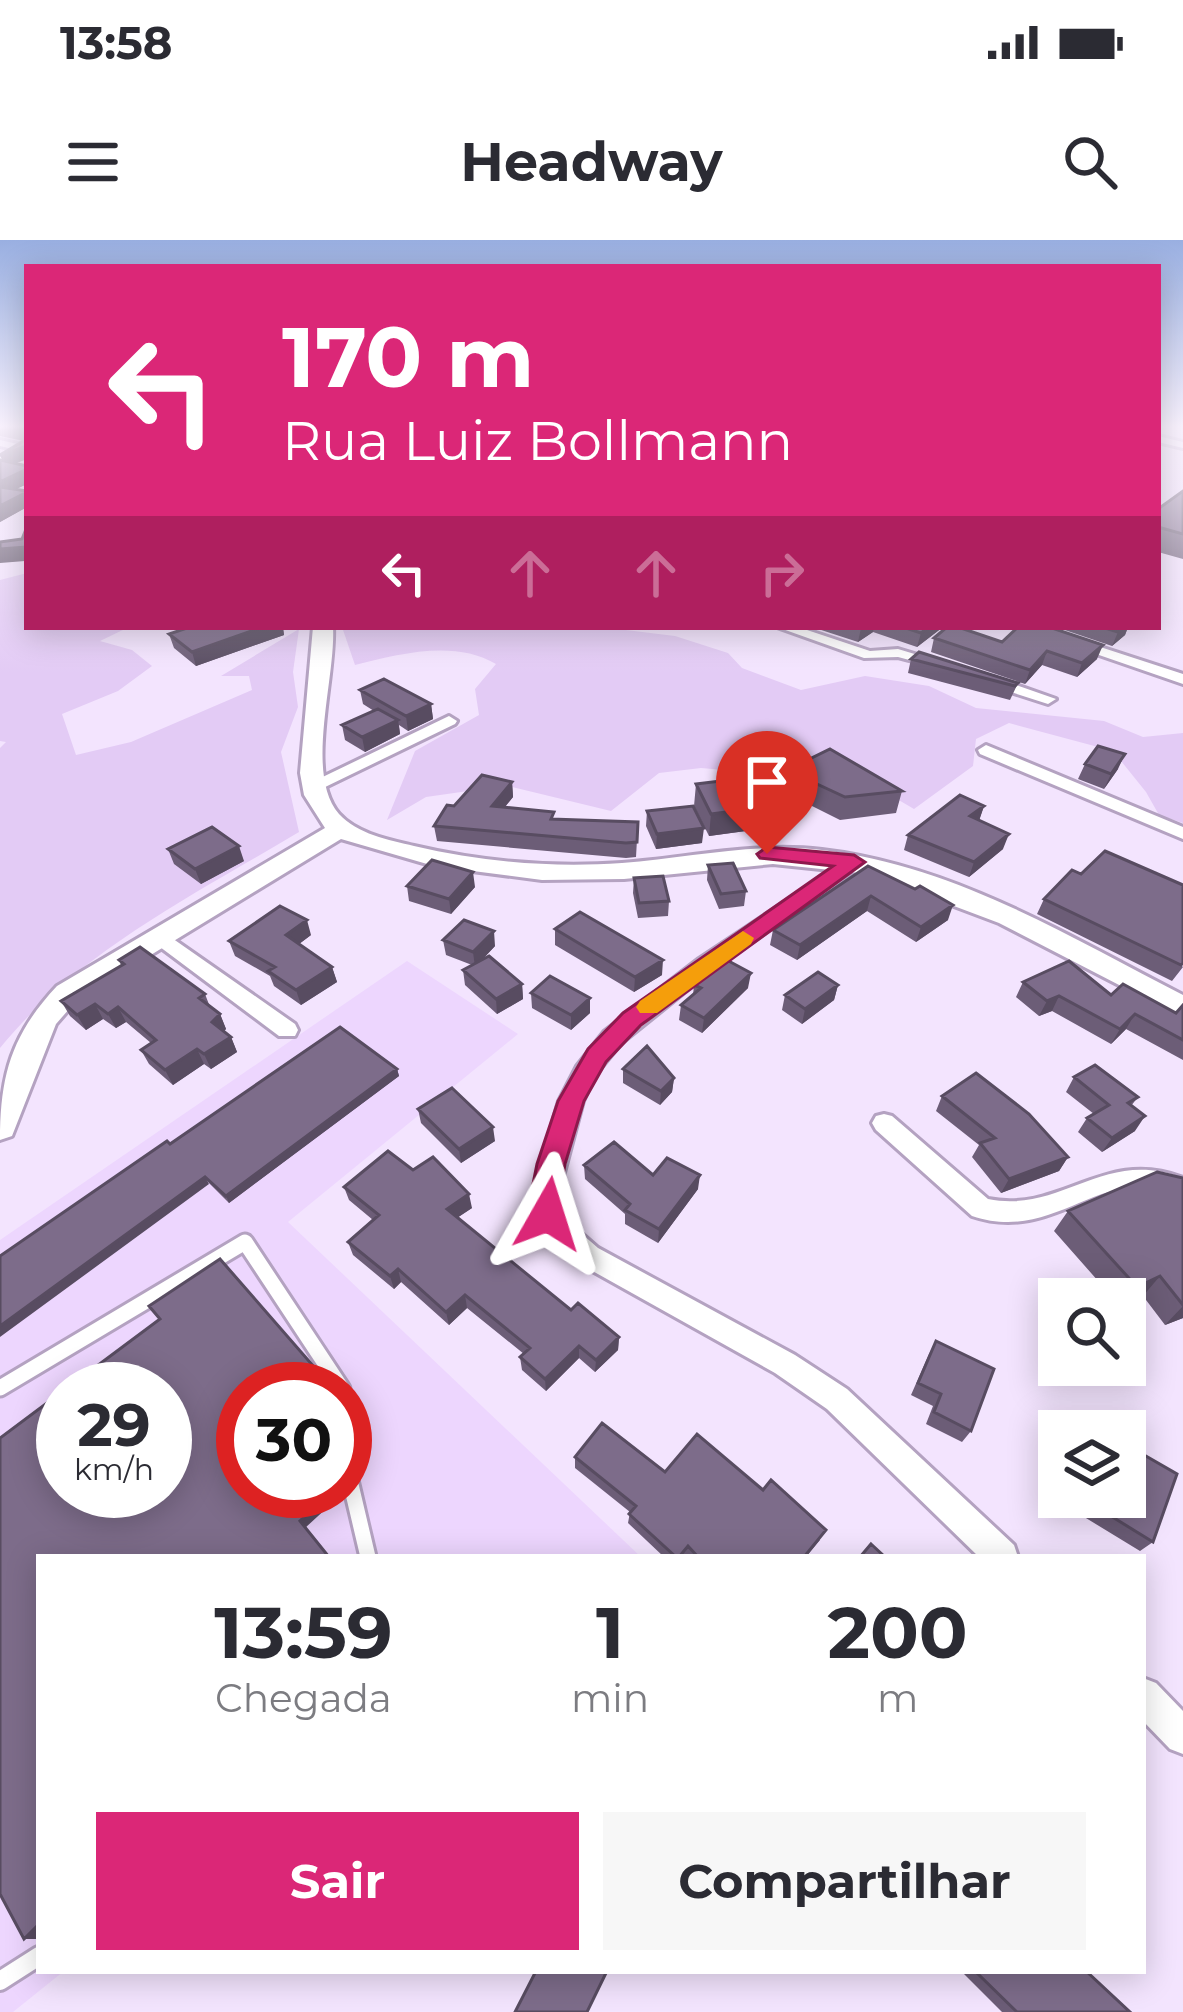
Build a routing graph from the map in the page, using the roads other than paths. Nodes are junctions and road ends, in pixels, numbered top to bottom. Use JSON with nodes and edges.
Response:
{"nodes":[{"id":1,"x":323,"y":630,"type":"edge"},
{"id":2,"x":792,"y":630,"type":"edge"},
{"id":3,"x":1034,"y":630,"type":"edge"},
{"id":4,"x":957,"y":670,"type":"edge"},
{"id":5,"x":980,"y":677,"type":"edge"},
{"id":6,"x":1183,"y":679,"type":"edge"},
{"id":7,"x":1048,"y":699,"type":"dead end"},
{"id":8,"x":449,"y":721,"type":"dead end"},
{"id":9,"x":986,"y":751,"type":"dead end"},
{"id":10,"x":313,"y":786,"type":"junction"},
{"id":11,"x":340,"y":829,"type":"junction"},
{"id":12,"x":1183,"y":834,"type":"edge"},
{"id":13,"x":854,"y":862,"type":"junction"},
{"id":14,"x":159,"y":936,"type":"junction"},
{"id":15,"x":1183,"y":1008,"type":"edge"},
{"id":16,"x":287,"y":1030,"type":"dead end"},
{"id":17,"x":884,"y":1123,"type":"dead end"},
{"id":18,"x":0,"y":1127,"type":"edge"},
{"id":19,"x":1183,"y":1189,"type":"edge"},
{"id":20,"x":325,"y":1362,"type":"edge"},
{"id":21,"x":0,"y":1388,"type":"edge"},
{"id":22,"x":359,"y":1518,"type":"edge"},
{"id":23,"x":367,"y":1554,"type":"edge"},
{"id":24,"x":999,"y":1554,"type":"edge"},
{"id":25,"x":1146,"y":1699,"type":"edge"},
{"id":26,"x":1183,"y":1736,"type":"edge"},
{"id":27,"x":36,"y":1958,"type":"edge"},
{"id":28,"x":0,"y":1981,"type":"edge"}],
"edges":[{"from":1,"to":10,"type":"main road"},
{"from":2,"to":4,"type":"street"},
{"from":3,"to":6,"type":"street"},
{"from":5,"to":7,"type":"street"},
{"from":8,"to":10,"type":"street"},
{"from":9,"to":12,"type":"street"},
{"from":10,"to":11,"type":"main road"},
{"from":11,"to":13,"type":"main road"},
{"from":11,"to":14,"type":"main road"},
{"from":13,"to":15,"type":"main road"},
{"from":13,"to":24,"type":"street"},
{"from":14,"to":16,"type":"street"},
{"from":14,"to":18,"type":"main road"},
{"from":17,"to":19,"type":"street"},
{"from":20,"to":21,"type":"lane"},
{"from":22,"to":23,"type":"lane"},
{"from":25,"to":26,"type":"street"},
{"from":27,"to":28,"type":"lane"}]}
